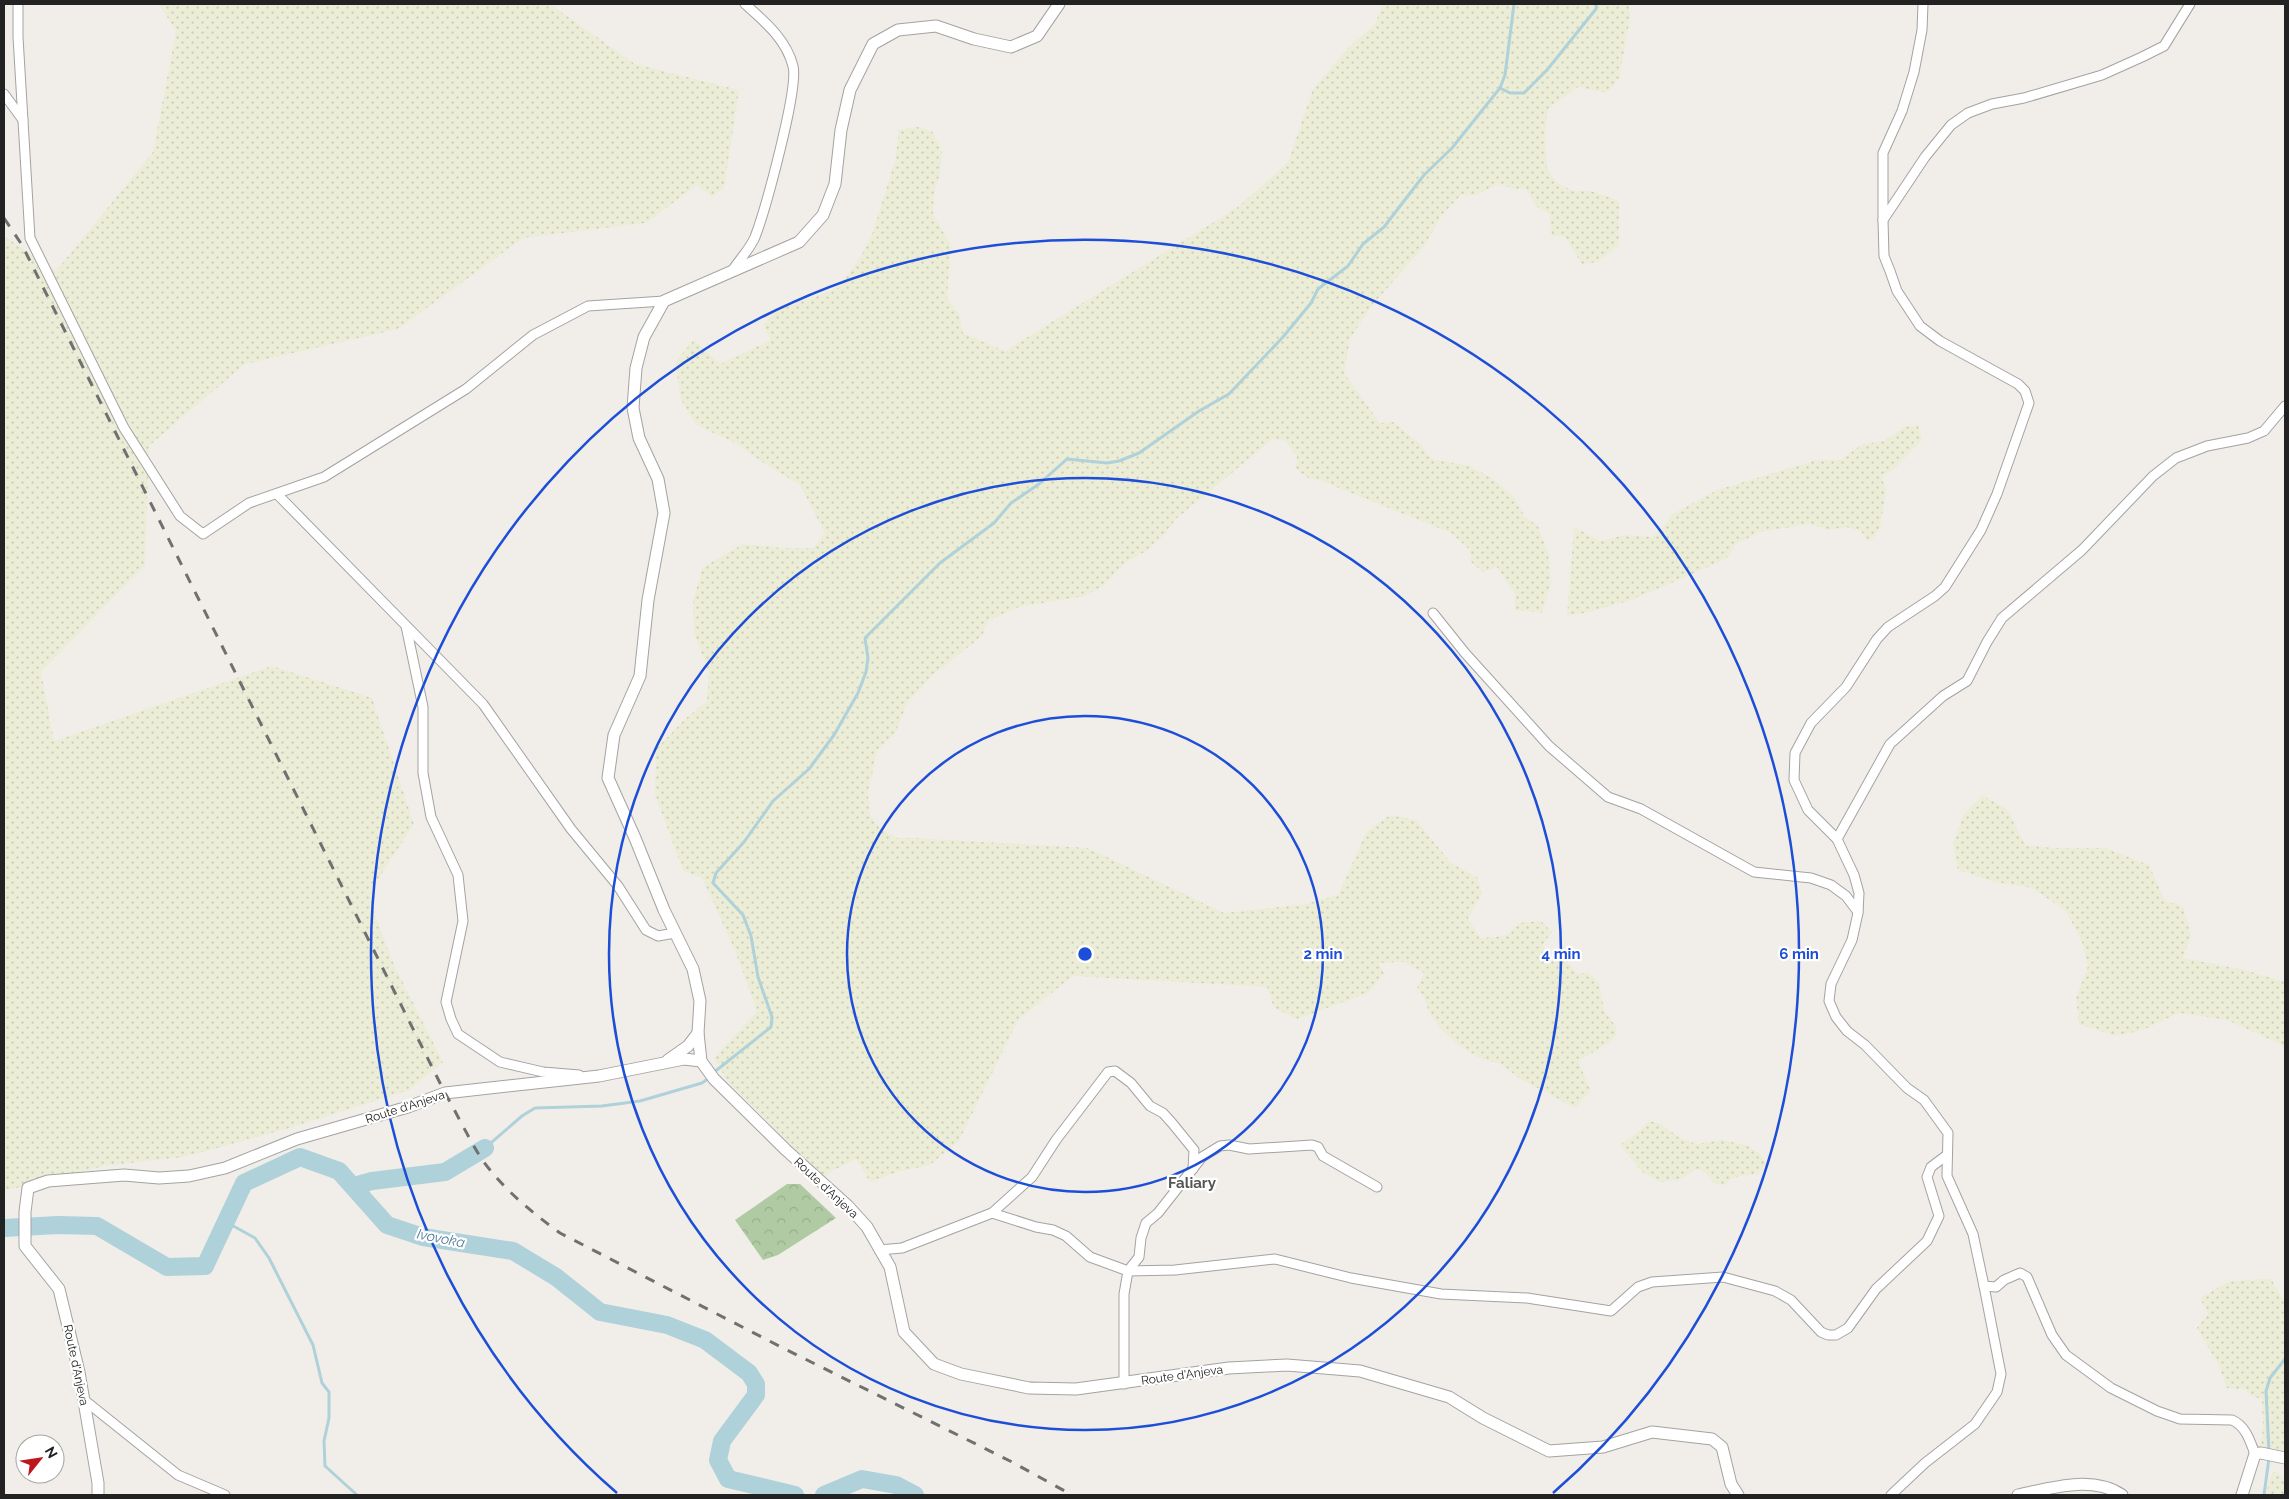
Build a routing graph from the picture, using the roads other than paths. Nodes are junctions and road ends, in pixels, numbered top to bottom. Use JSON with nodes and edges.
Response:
{"nodes":[{"id":1,"x":18,"y":4,"type":"edge"},
{"id":2,"x":745,"y":4,"type":"edge"},
{"id":3,"x":1058,"y":4,"type":"edge"},
{"id":4,"x":1923,"y":4,"type":"edge"},
{"id":5,"x":2190,"y":4,"type":"edge"},
{"id":6,"x":4,"y":94,"type":"edge"},
{"id":7,"x":23,"y":120,"type":"junction"},
{"id":8,"x":1883,"y":220,"type":"junction"},
{"id":9,"x":730,"y":274,"type":"junction"},
{"id":10,"x":664,"y":301,"type":"junction"},
{"id":11,"x":2285,"y":406,"type":"edge"},
{"id":12,"x":276,"y":494,"type":"junction"},
{"id":13,"x":1434,"y":613,"type":"dead end"},
{"id":14,"x":406,"y":626,"type":"junction"},
{"id":15,"x":1837,"y":839,"type":"junction"},
{"id":16,"x":1858,"y":912,"type":"junction"},
{"id":17,"x":676,"y":933,"type":"junction"},
{"id":18,"x":698,"y":1033,"type":"junction"},
{"id":19,"x":666,"y":1061,"type":"junction"},
{"id":20,"x":703,"y":1063,"type":"junction"},
{"id":21,"x":599,"y":1076,"type":"junction"},
{"id":22,"x":1947,"y":1154,"type":"junction"},
{"id":23,"x":1193,"y":1169,"type":"junction"},
{"id":24,"x":1377,"y":1187,"type":"dead end"},
{"id":25,"x":992,"y":1213,"type":"junction"},
{"id":26,"x":879,"y":1250,"type":"junction"},
{"id":27,"x":1128,"y":1271,"type":"junction"},
{"id":28,"x":1984,"y":1286,"type":"junction"},
{"id":29,"x":1124,"y":1384,"type":"junction"},
{"id":30,"x":83,"y":1399,"type":"junction"},
{"id":31,"x":2258,"y":1454,"type":"junction"},
{"id":32,"x":2283,"y":1457,"type":"edge"},
{"id":33,"x":98,"y":1495,"type":"edge"},
{"id":34,"x":225,"y":1495,"type":"edge"},
{"id":35,"x":1738,"y":1495,"type":"edge"},
{"id":36,"x":1891,"y":1495,"type":"edge"},
{"id":37,"x":2018,"y":1495,"type":"edge"},
{"id":38,"x":2122,"y":1495,"type":"edge"},
{"id":39,"x":2242,"y":1495,"type":"edge"}],
"edges":[{"from":1,"to":7,"type":"street"},
{"from":2,"to":9,"type":"street"},
{"from":3,"to":9,"type":"street"},
{"from":4,"to":8,"type":"street"},
{"from":5,"to":8,"type":"street"},
{"from":6,"to":7,"type":"street"},
{"from":7,"to":12,"type":"street"},
{"from":8,"to":15,"type":"street"},
{"from":9,"to":10,"type":"street"},
{"from":10,"to":12,"type":"street"},
{"from":10,"to":17,"type":"street"},
{"from":11,"to":15,"type":"street"},
{"from":12,"to":14,"type":"street"},
{"from":13,"to":16,"type":"street"},
{"from":14,"to":17,"type":"street"},
{"from":14,"to":21,"type":"street"},
{"from":15,"to":16,"type":"street"},
{"from":16,"to":22,"type":"street"},
{"from":17,"to":18,"type":"street"},
{"from":18,"to":19,"type":"street"},
{"from":18,"to":20,"type":"street"},
{"from":19,"to":20,"type":"street","name":"Route d'Anjeva"},
{"from":19,"to":21,"type":"street","name":"Route d'Anjeva"},
{"from":20,"to":26,"type":"street","name":"Route d'Anjeva"},
{"from":21,"to":30,"type":"street","name":"Route d'Anjeva"},
{"from":22,"to":27,"type":"street"},
{"from":22,"to":28,"type":"street"},
{"from":23,"to":24,"type":"street"},
{"from":23,"to":25,"type":"street"},
{"from":23,"to":27,"type":"street"},
{"from":25,"to":26,"type":"street"},
{"from":25,"to":27,"type":"street"},
{"from":26,"to":29,"type":"street","name":"Route d'Anjeva"},
{"from":27,"to":29,"type":"street"},
{"from":28,"to":31,"type":"street"},
{"from":28,"to":36,"type":"street"},
{"from":29,"to":35,"type":"street","name":"Route d'Anjeva"},
{"from":30,"to":33,"type":"street","name":"Route d'Anjeva"},
{"from":30,"to":34,"type":"street"},
{"from":31,"to":32,"type":"street"},
{"from":31,"to":39,"type":"street"},
{"from":37,"to":38,"type":"street"}]}
